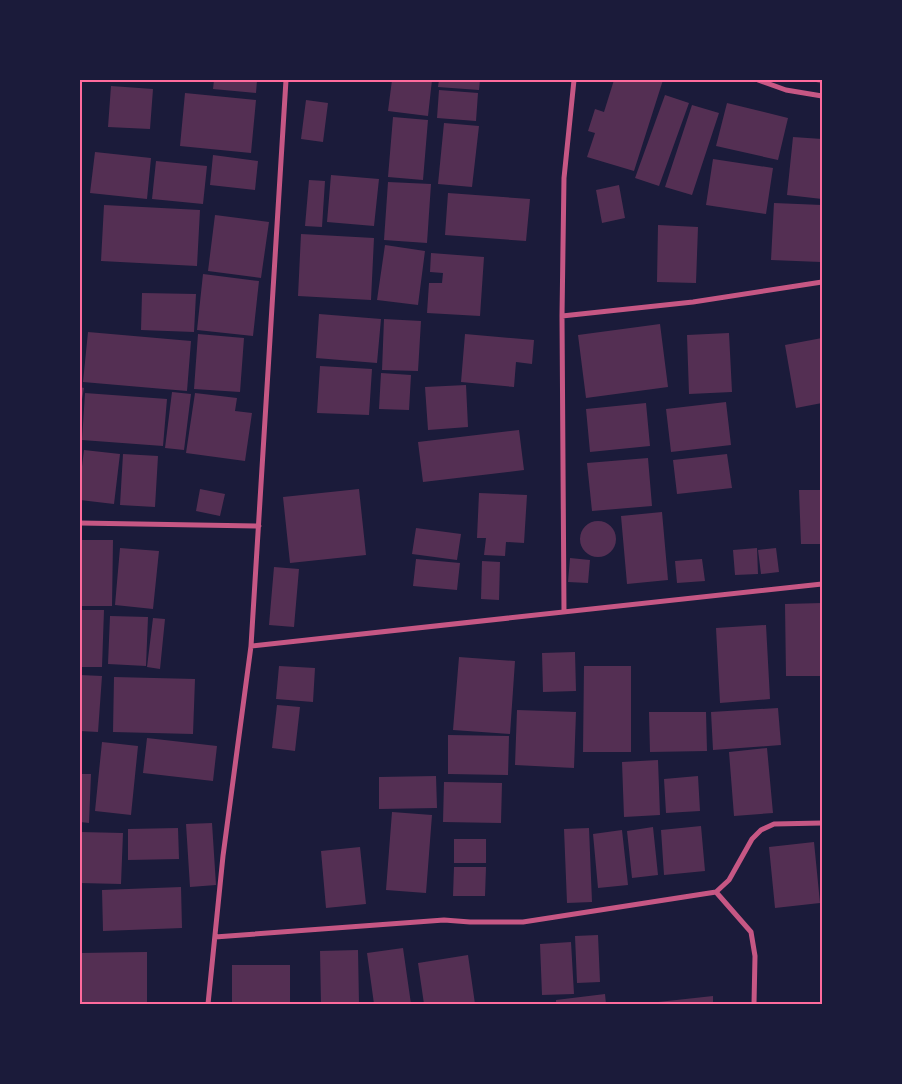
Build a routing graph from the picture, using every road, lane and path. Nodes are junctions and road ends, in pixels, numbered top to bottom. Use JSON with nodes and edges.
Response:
{"nodes":[{"id":1,"x":286,"y":80,"type":"edge"},
{"id":2,"x":574,"y":80,"type":"edge"},
{"id":3,"x":758,"y":80,"type":"edge"},
{"id":4,"x":822,"y":96,"type":"edge"},
{"id":5,"x":822,"y":282,"type":"edge"},
{"id":6,"x":562,"y":316,"type":"junction"},
{"id":7,"x":80,"y":523,"type":"edge"},
{"id":8,"x":258,"y":526,"type":"junction"},
{"id":9,"x":822,"y":584,"type":"edge"},
{"id":10,"x":564,"y":612,"type":"junction"},
{"id":11,"x":251,"y":646,"type":"junction"},
{"id":12,"x":822,"y":823,"type":"edge"},
{"id":13,"x":716,"y":892,"type":"junction"},
{"id":14,"x":215,"y":937,"type":"junction"},
{"id":15,"x":208,"y":1004,"type":"edge"},
{"id":16,"x":754,"y":1004,"type":"edge"}],
"edges":[{"from":1,"to":8,"type":"street"},
{"from":2,"to":6,"type":"street"},
{"from":3,"to":4,"type":"street"},
{"from":5,"to":6,"type":"street"},
{"from":6,"to":10,"type":"street"},
{"from":7,"to":8,"type":"street"},
{"from":8,"to":11,"type":"street"},
{"from":9,"to":10,"type":"street"},
{"from":10,"to":11,"type":"street"},
{"from":11,"to":14,"type":"street"},
{"from":12,"to":13,"type":"street"},
{"from":13,"to":14,"type":"street"},
{"from":13,"to":16,"type":"street"},
{"from":14,"to":15,"type":"street"}]}
